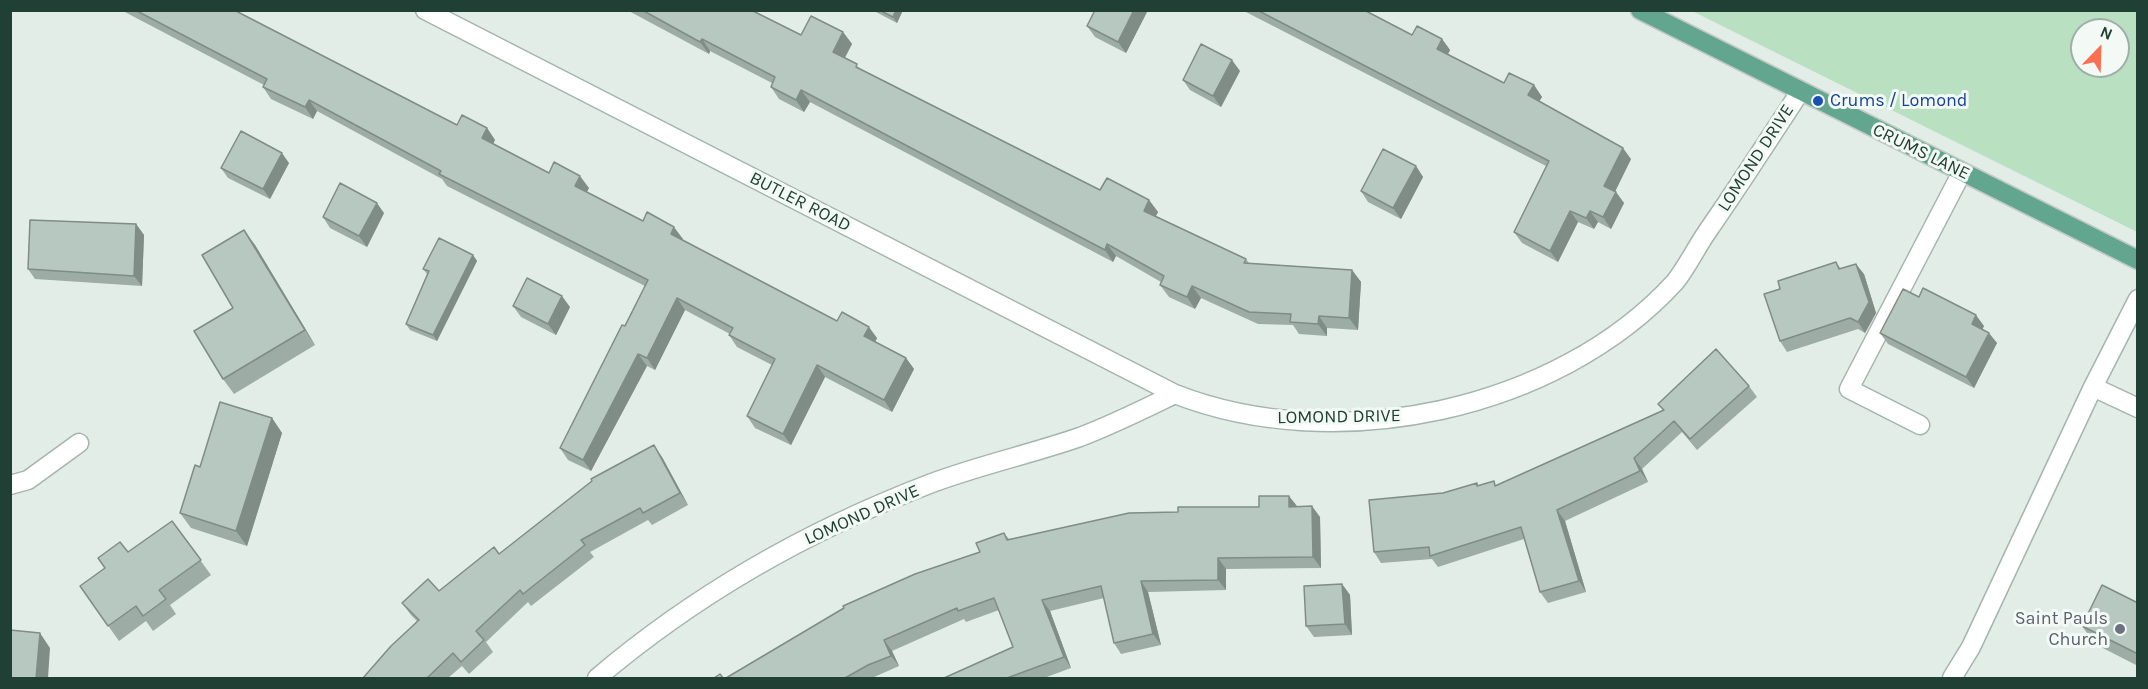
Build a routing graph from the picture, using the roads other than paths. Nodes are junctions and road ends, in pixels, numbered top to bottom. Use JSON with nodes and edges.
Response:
{"nodes":[{"id":1,"x":425,"y":10,"type":"edge"},
{"id":2,"x":1640,"y":10,"type":"edge"},
{"id":3,"x":1800,"y":92,"type":"junction"},
{"id":4,"x":1962,"y":172,"type":"junction"},
{"id":5,"x":2138,"y":260,"type":"edge"},
{"id":6,"x":2138,"y":299,"type":"edge"},
{"id":7,"x":2093,"y":387,"type":"junction"},
{"id":8,"x":1175,"y":394,"type":"junction"},
{"id":9,"x":2138,"y":408,"type":"edge"},
{"id":10,"x":1920,"y":425,"type":"dead end"},
{"id":11,"x":79,"y":443,"type":"dead end"},
{"id":12,"x":10,"y":485,"type":"edge"},
{"id":13,"x":597,"y":678,"type":"edge"},
{"id":14,"x":1952,"y":678,"type":"edge"}],
"edges":[{"from":1,"to":8,"type":"street","name":"BUTLER ROAD"},
{"from":2,"to":3,"type":"main road","name":"CRUMS LANE"},
{"from":3,"to":4,"type":"main road","name":"CRUMS LANE"},
{"from":3,"to":8,"type":"street","name":"LOMOND DRIVE"},
{"from":4,"to":5,"type":"main road","name":"CRUMS LANE"},
{"from":4,"to":10,"type":"street"},
{"from":6,"to":7,"type":"street"},
{"from":7,"to":9,"type":"street"},
{"from":7,"to":14,"type":"street"},
{"from":8,"to":13,"type":"street","name":"LOMOND DRIVE"},
{"from":11,"to":12,"type":"street"}]}
